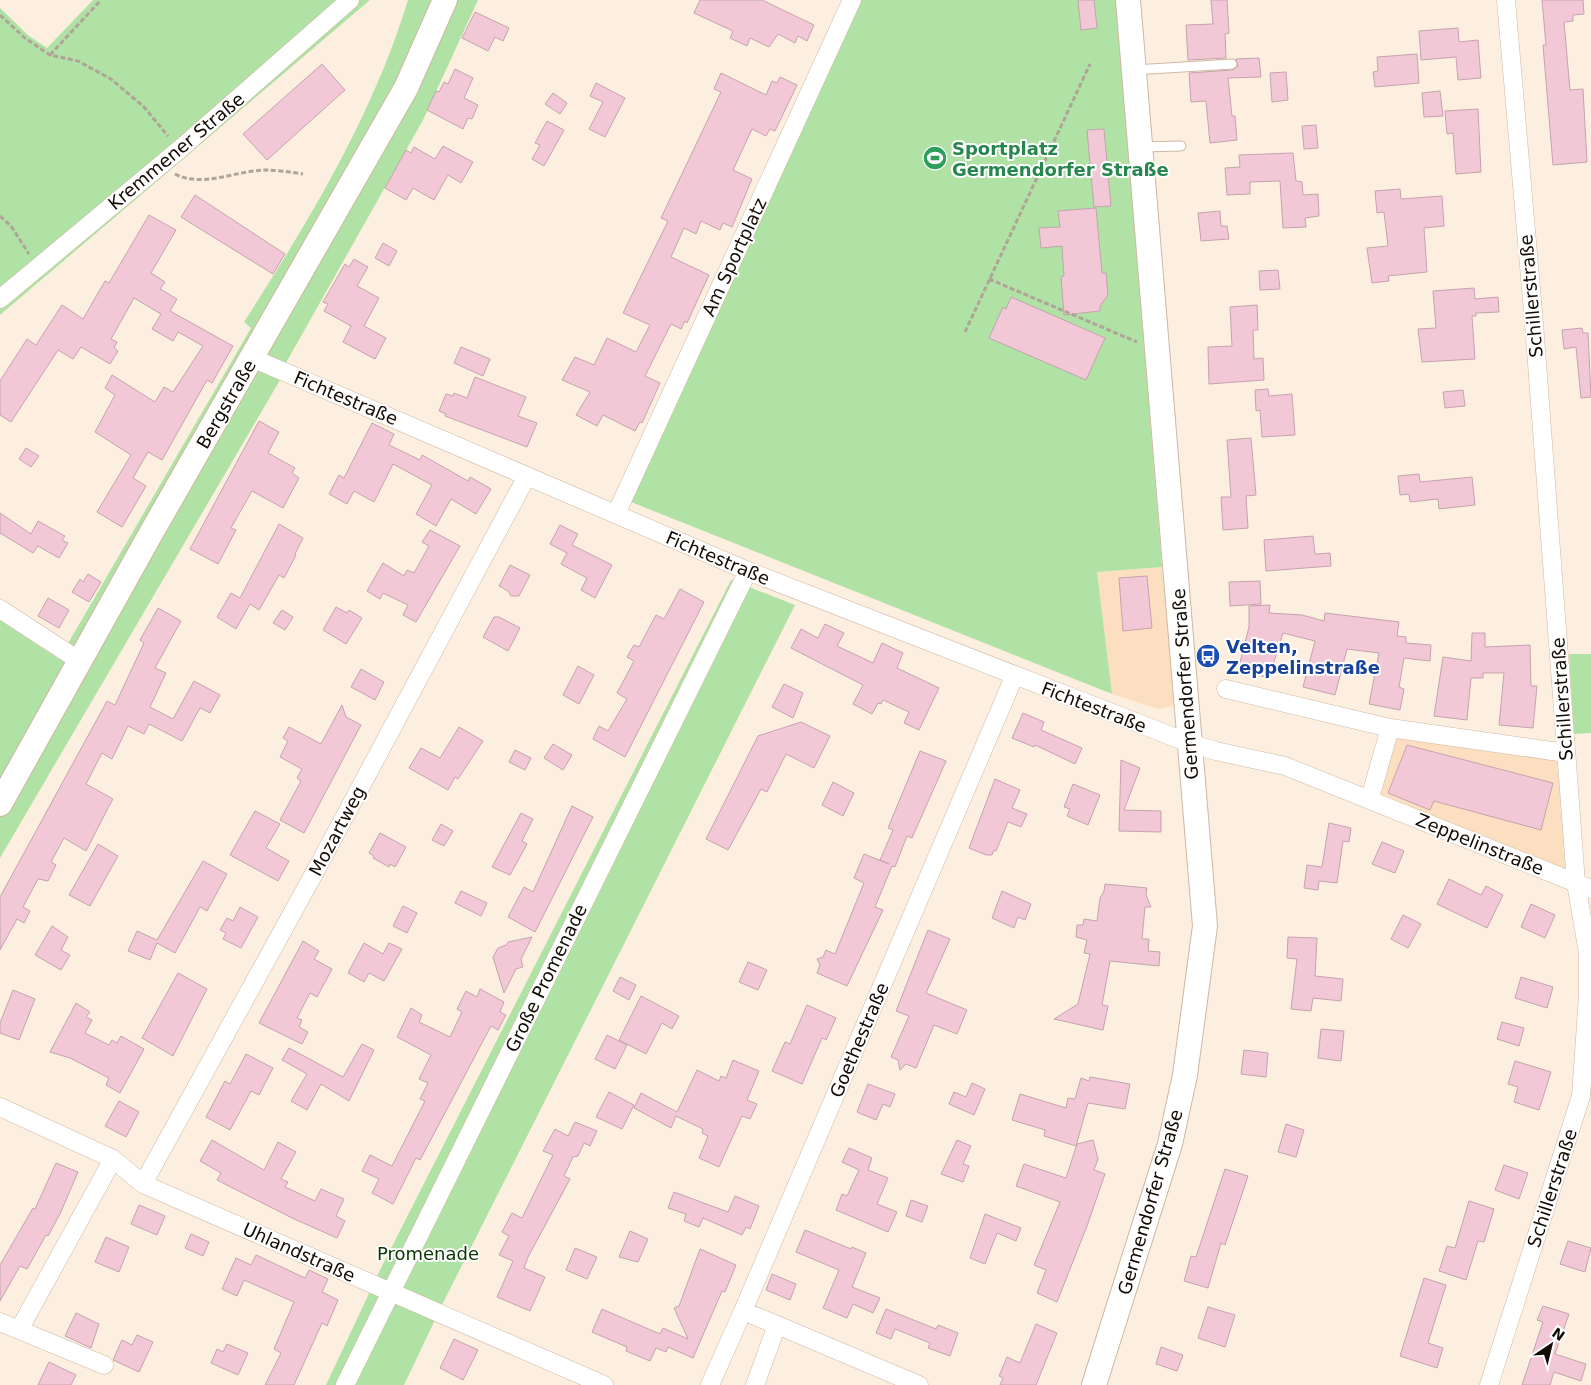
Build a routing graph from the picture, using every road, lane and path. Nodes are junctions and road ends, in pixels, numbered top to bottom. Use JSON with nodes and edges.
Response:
{"nodes":[{"id":1,"x":101,"y":0,"type":"edge"},
{"id":2,"x":350,"y":0,"type":"edge"},
{"id":3,"x":445,"y":0,"type":"edge"},
{"id":4,"x":852,"y":0,"type":"edge"},
{"id":5,"x":1128,"y":0,"type":"edge"},
{"id":6,"x":1506,"y":0,"type":"edge"},
{"id":7,"x":0,"y":14,"type":"edge"},
{"id":8,"x":50,"y":54,"type":"junction"},
{"id":9,"x":1090,"y":64,"type":"dead end"},
{"id":10,"x":1232,"y":64,"type":"dead end"},
{"id":11,"x":1134,"y":70,"type":"junction"},
{"id":12,"x":1181,"y":146,"type":"dead end"},
{"id":13,"x":1140,"y":147,"type":"junction"},
{"id":14,"x":180,"y":150,"type":"junction"},
{"id":15,"x":163,"y":163,"type":"junction"},
{"id":16,"x":303,"y":174,"type":"dead end"},
{"id":17,"x":0,"y":216,"type":"edge"},
{"id":18,"x":38,"y":267,"type":"junction"},
{"id":19,"x":990,"y":280,"type":"junction"},
{"id":20,"x":0,"y":299,"type":"edge"},
{"id":21,"x":965,"y":332,"type":"dead end"},
{"id":22,"x":1158,"y":352,"type":"junction"},
{"id":23,"x":252,"y":358,"type":"junction"},
{"id":24,"x":527,"y":476,"type":"junction"},
{"id":25,"x":616,"y":514,"type":"junction"},
{"id":26,"x":748,"y":571,"type":"junction"},
{"id":27,"x":0,"y":609,"type":"edge"},
{"id":28,"x":80,"y":661,"type":"junction"},
{"id":29,"x":1014,"y":676,"type":"junction"},
{"id":30,"x":1226,"y":689,"type":"dead end"},
{"id":31,"x":1390,"y":728,"type":"junction"},
{"id":32,"x":1189,"y":743,"type":"junction"},
{"id":33,"x":1566,"y":753,"type":"junction"},
{"id":34,"x":1370,"y":798,"type":"junction"},
{"id":35,"x":0,"y":804,"type":"edge"},
{"id":36,"x":1584,"y":886,"type":"edge"},
{"id":37,"x":0,"y":1107,"type":"edge"},
{"id":38,"x":113,"y":1159,"type":"junction"},
{"id":39,"x":143,"y":1184,"type":"junction"},
{"id":40,"x":390,"y":1292,"type":"junction"},
{"id":41,"x":743,"y":1311,"type":"junction"},
{"id":42,"x":0,"y":1322,"type":"edge"},
{"id":43,"x":777,"y":1325,"type":"junction"},
{"id":44,"x":20,"y":1330,"type":"junction"},
{"id":45,"x":104,"y":1364,"type":"dead end"},
{"id":46,"x":345,"y":1385,"type":"edge"},
{"id":47,"x":604,"y":1385,"type":"edge"},
{"id":48,"x":710,"y":1385,"type":"edge"},
{"id":49,"x":755,"y":1385,"type":"edge"},
{"id":50,"x":919,"y":1385,"type":"edge"},
{"id":51,"x":1094,"y":1385,"type":"edge"},
{"id":52,"x":1489,"y":1385,"type":"edge"}],
"edges":[{"from":1,"to":8,"type":"path"},
{"from":2,"to":14,"type":"street","name":"Kremmener Straße"},
{"from":3,"to":23,"type":"main road","name":"Bergstraße"},
{"from":4,"to":25,"type":"street","name":"Am Sportplatz"},
{"from":5,"to":11,"type":"main road","name":"Germendorfer Straße"},
{"from":6,"to":33,"type":"street","name":"Schillerstraße"},
{"from":7,"to":8,"type":"path"},
{"from":8,"to":14,"type":"path"},
{"from":9,"to":19,"type":"path"},
{"from":10,"to":11,"type":"lane"},
{"from":11,"to":13,"type":"main road","name":"Germendorfer Straße"},
{"from":12,"to":13,"type":"lane"},
{"from":13,"to":22,"type":"main road","name":"Germendorfer Straße"},
{"from":14,"to":15,"type":"street","name":"Kremmener Straße"},
{"from":15,"to":16,"type":"path"},
{"from":15,"to":18,"type":"street","name":"Kremmener Straße"},
{"from":17,"to":18,"type":"path"},
{"from":18,"to":20,"type":"street","name":"Kremmener Straße"},
{"from":19,"to":21,"type":"path"},
{"from":19,"to":22,"type":"path"},
{"from":22,"to":32,"type":"main road","name":"Germendorfer Straße"},
{"from":23,"to":24,"type":"street","name":"Fichtestraße"},
{"from":23,"to":28,"type":"main road","name":"Bergstraße"},
{"from":24,"to":25,"type":"street","name":"Fichtestraße"},
{"from":24,"to":39,"type":"street","name":"Mozartweg"},
{"from":25,"to":26,"type":"street","name":"Fichtestraße"},
{"from":26,"to":29,"type":"street","name":"Fichtestraße"},
{"from":26,"to":40,"type":"street","name":"Große Promenade"},
{"from":27,"to":28,"type":"street"},
{"from":28,"to":35,"type":"main road","name":"Bergstraße"},
{"from":29,"to":32,"type":"street","name":"Fichtestraße"},
{"from":29,"to":41,"type":"street","name":"Goethestraße"},
{"from":30,"to":31,"type":"street"},
{"from":31,"to":33,"type":"street"},
{"from":31,"to":34,"type":"street"},
{"from":32,"to":34,"type":"street","name":"Zeppelinstraße"},
{"from":32,"to":51,"type":"main road","name":"Germendorfer Straße"},
{"from":33,"to":36,"type":"street","name":"Schillerstraße"},
{"from":34,"to":36,"type":"street","name":"Zeppelinstraße"},
{"from":36,"to":52,"type":"street","name":"Schillerstraße"},
{"from":37,"to":38,"type":"street","name":"Uhlandstraße"},
{"from":38,"to":39,"type":"street","name":"Uhlandstraße"},
{"from":38,"to":44,"type":"street"},
{"from":39,"to":40,"type":"street","name":"Uhlandstraße"},
{"from":40,"to":46,"type":"street","name":"Große Promenade"},
{"from":40,"to":47,"type":"street","name":"Uhlandstraße"},
{"from":41,"to":43,"type":"street"},
{"from":41,"to":48,"type":"street"},
{"from":42,"to":44,"type":"street"},
{"from":43,"to":49,"type":"street"},
{"from":43,"to":50,"type":"street"},
{"from":44,"to":45,"type":"street"}]}
